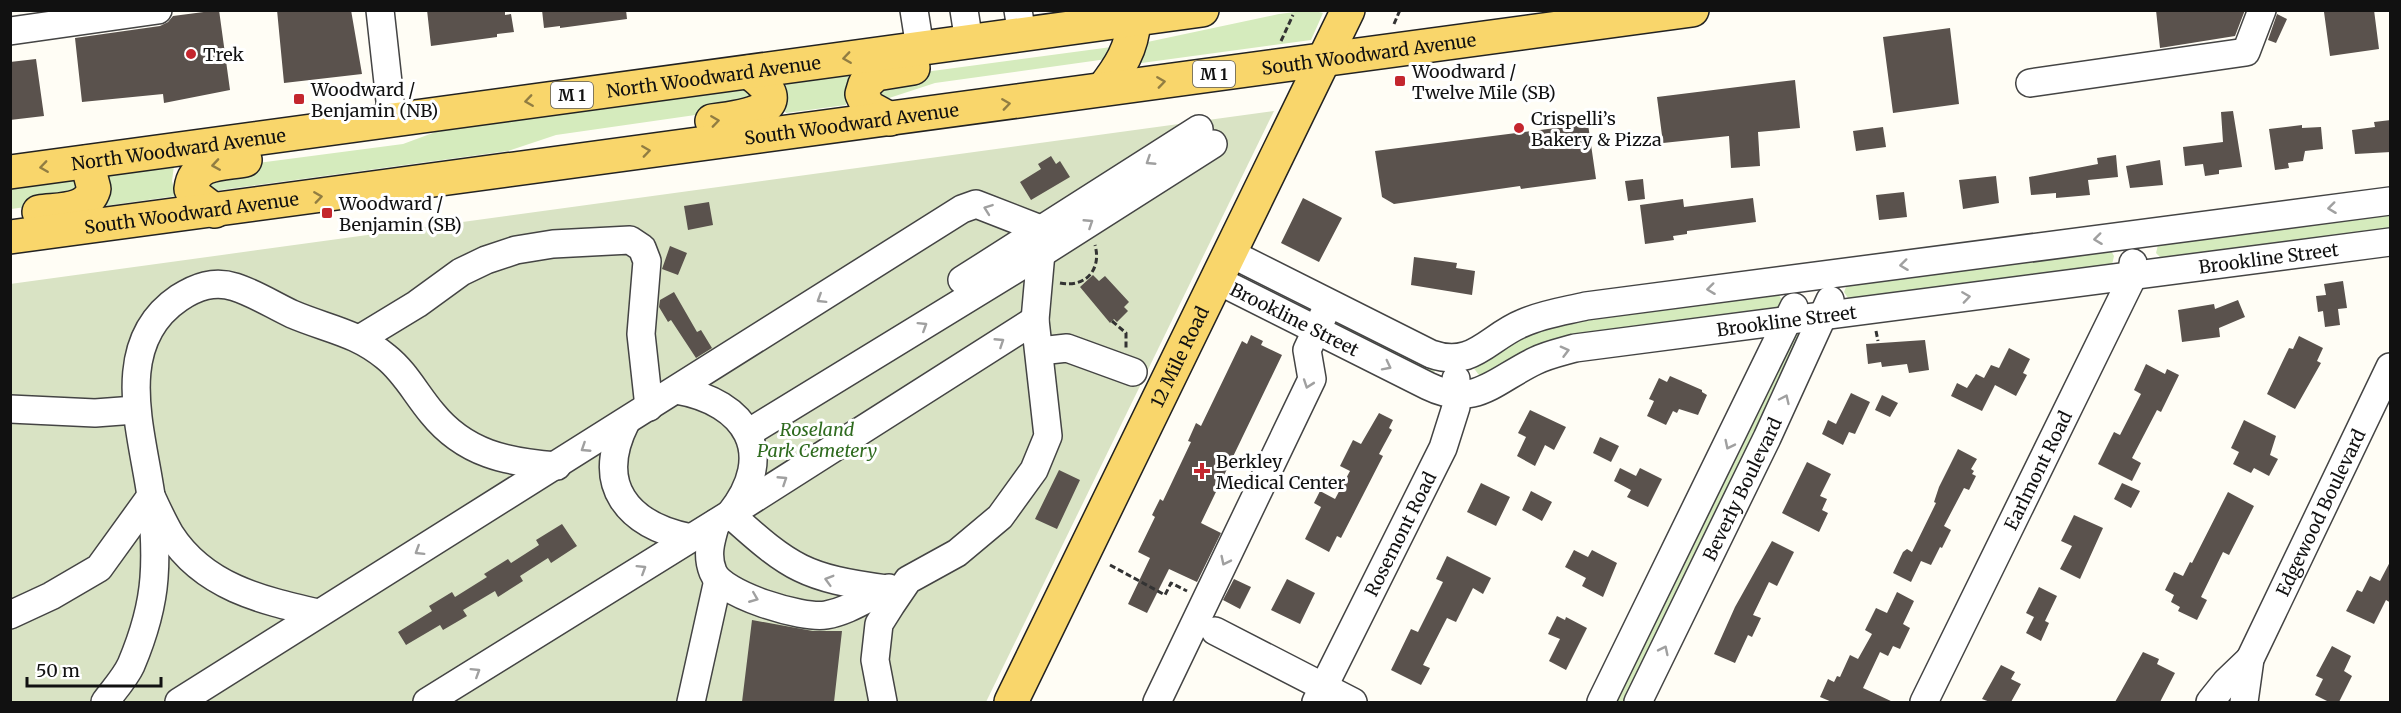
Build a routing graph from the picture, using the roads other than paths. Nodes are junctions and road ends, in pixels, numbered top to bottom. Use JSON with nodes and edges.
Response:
{"nodes":[{"id":1,"x":158,"y":10,"type":"edge"},
{"id":2,"x":380,"y":10,"type":"edge"},
{"id":3,"x":914,"y":10,"type":"edge"},
{"id":4,"x":1202,"y":10,"type":"edge"},
{"id":5,"x":1348,"y":10,"type":"edge"},
{"id":6,"x":1556,"y":10,"type":"edge"},
{"id":7,"x":1692,"y":10,"type":"edge"},
{"id":8,"x":2262,"y":10,"type":"edge"},
{"id":9,"x":1133,"y":15,"type":"edge"},
{"id":10,"x":1100,"y":18,"type":"edge"},
{"id":11,"x":1020,"y":23,"type":"edge"},
{"id":12,"x":966,"y":26,"type":"edge"},
{"id":13,"x":10,"y":32,"type":"edge"},
{"id":14,"x":1477,"y":39,"type":"junction"},
{"id":15,"x":920,"y":48,"type":"junction"},
{"id":16,"x":1324,"y":59,"type":"junction"},
{"id":17,"x":749,"y":72,"type":"junction"},
{"id":18,"x":2030,"y":83,"type":"dead end"},
{"id":19,"x":1103,"y":89,"type":"junction"},
{"id":20,"x":392,"y":119,"type":"junction"},
{"id":21,"x":890,"y":119,"type":"junction"},
{"id":22,"x":87,"y":162,"type":"junction"},
{"id":23,"x":518,"y":168,"type":"junction"},
{"id":24,"x":10,"y":172,"type":"edge"},
{"id":25,"x":2391,"y":201,"type":"edge"},
{"id":26,"x":215,"y":212,"type":"junction"},
{"id":27,"x":10,"y":216,"type":"edge"},
{"id":28,"x":2130,"y":235,"type":"junction"},
{"id":29,"x":10,"y":237,"type":"edge"},
{"id":30,"x":2391,"y":242,"type":"edge"},
{"id":31,"x":1042,"y":251,"type":"junction"},
{"id":32,"x":1223,"y":267,"type":"junction"},
{"id":33,"x":1840,"y":274,"type":"junction"},
{"id":34,"x":2134,"y":274,"type":"junction"},
{"id":35,"x":1806,"y":278,"type":"junction"},
{"id":36,"x":1328,"y":304,"type":"junction"},
{"id":37,"x":1825,"y":314,"type":"junction"},
{"id":38,"x":1790,"y":319,"type":"junction"},
{"id":39,"x":1035,"y":320,"type":"junction"},
{"id":40,"x":1317,"y":329,"type":"junction"},
{"id":41,"x":361,"y":338,"type":"junction"},
{"id":42,"x":1040,"y":351,"type":"junction"},
{"id":43,"x":1455,"y":359,"type":"junction"},
{"id":44,"x":2391,"y":368,"type":"edge"},
{"id":45,"x":1125,"y":369,"type":"road end"},
{"id":46,"x":676,"y":390,"type":"junction"},
{"id":47,"x":1457,"y":396,"type":"junction"},
{"id":48,"x":649,"y":407,"type":"junction"},
{"id":49,"x":10,"y":408,"type":"edge"},
{"id":50,"x":135,"y":410,"type":"junction"},
{"id":51,"x":626,"y":422,"type":"junction"},
{"id":52,"x":744,"y":426,"type":"junction"},
{"id":53,"x":557,"y":466,"type":"junction"},
{"id":54,"x":151,"y":496,"type":"junction"},
{"id":55,"x":723,"y":519,"type":"junction"},
{"id":56,"x":691,"y":538,"type":"junction"},
{"id":57,"x":718,"y":580,"type":"junction"},
{"id":58,"x":897,"y":584,"type":"junction"},
{"id":59,"x":318,"y":613,"type":"junction"},
{"id":60,"x":10,"y":615,"type":"edge"},
{"id":61,"x":1215,"y":632,"type":"dead end"},
{"id":62,"x":2250,"y":659,"type":"junction"},
{"id":63,"x":1319,"y":695,"type":"edge"},
{"id":64,"x":105,"y":702,"type":"edge"},
{"id":65,"x":179,"y":702,"type":"edge"},
{"id":66,"x":427,"y":702,"type":"edge"},
{"id":67,"x":691,"y":702,"type":"edge"},
{"id":68,"x":883,"y":702,"type":"edge"},
{"id":69,"x":1011,"y":702,"type":"edge"},
{"id":70,"x":1157,"y":702,"type":"edge"},
{"id":71,"x":1353,"y":702,"type":"edge"},
{"id":72,"x":1601,"y":702,"type":"edge"},
{"id":73,"x":1638,"y":702,"type":"edge"},
{"id":74,"x":1924,"y":702,"type":"edge"},
{"id":75,"x":2210,"y":702,"type":"edge"},
{"id":76,"x":2244,"y":702,"type":"edge"}],
"edges":[{"from":1,"to":13,"type":"street"},
{"from":2,"to":20,"type":"street"},
{"from":3,"to":15,"type":"street"},
{"from":4,"to":9,"type":"main road","name":"North Woodward Avenue","number":"M 1"},
{"from":5,"to":16,"type":"main road","name":"12 Mile Road"},
{"from":6,"to":14,"type":"main road"},
{"from":7,"to":14,"type":"main road","name":"South Woodward Avenue","number":"M 1"},
{"from":8,"to":18,"type":"street"},
{"from":9,"to":10,"type":"main road","name":"North Woodward Avenue","number":"M 1"},
{"from":9,"to":19,"type":"main road"},
{"from":10,"to":11,"type":"main road","name":"North Woodward Avenue","number":"M 1"},
{"from":10,"to":21,"type":"main road"},
{"from":11,"to":12,"type":"main road","name":"North Woodward Avenue","number":"M 1"},
{"from":12,"to":15,"type":"main road","name":"North Woodward Avenue","number":"M 1"},
{"from":14,"to":16,"type":"main road","name":"South Woodward Avenue","number":"M 1"},
{"from":15,"to":17,"type":"main road","name":"North Woodward Avenue","number":"M 1","one_way":true},
{"from":19,"to":16,"type":"main road","name":"South Woodward Avenue","number":"M 1","one_way":true},
{"from":16,"to":32,"type":"main road","name":"12 Mile Road"},
{"from":17,"to":20,"type":"main road","name":"North Woodward Avenue","number":"M 1","one_way":true},
{"from":23,"to":17,"type":"main road","one_way":true},
{"from":21,"to":19,"type":"main road","name":"South Woodward Avenue","number":"M 1","one_way":true},
{"from":20,"to":22,"type":"main road","name":"North Woodward Avenue","number":"M 1"},
{"from":20,"to":26,"type":"main road","one_way":true},
{"from":23,"to":21,"type":"main road","name":"South Woodward Avenue","number":"M 1","one_way":true},
{"from":22,"to":24,"type":"main road","name":"North Woodward Avenue","number":"M 1","one_way":true},
{"from":22,"to":27,"type":"main road"},
{"from":26,"to":23,"type":"main road","name":"South Woodward Avenue","number":"M 1","one_way":true},
{"from":25,"to":28,"type":"street","one_way":true},
{"from":26,"to":29,"type":"main road","name":"South Woodward Avenue","number":"M 1"},
{"from":28,"to":33,"type":"street","one_way":true},
{"from":28,"to":34,"type":"street"},
{"from":30,"to":34,"type":"street","name":"Brookline Street"},
{"from":31,"to":31,"type":"street","one_way":true},
{"from":31,"to":39,"type":"street"},
{"from":31,"to":46,"type":"street","one_way":true},
{"from":31,"to":52,"type":"street"},
{"from":32,"to":36,"type":"street","name":"Brookline Street"},
{"from":32,"to":40,"type":"street","name":"Brookline Street"},
{"from":32,"to":69,"type":"main road","name":"12 Mile Road"},
{"from":33,"to":35,"type":"street"},
{"from":33,"to":37,"type":"street","name":"Beverly Boulevard"},
{"from":37,"to":34,"type":"street","name":"Brookline Street","one_way":true},
{"from":34,"to":74,"type":"street","name":"Earlmont Road"},
{"from":35,"to":38,"type":"street","name":"Beverly Boulevard"},
{"from":35,"to":43,"type":"street","one_way":true},
{"from":36,"to":40,"type":"street"},
{"from":36,"to":43,"type":"street","name":"Brookline Street"},
{"from":37,"to":38,"type":"street","name":"Brookline Street"},
{"from":73,"to":37,"type":"street","name":"Beverly Boulevard","one_way":true},
{"from":47,"to":38,"type":"street","name":"Brookline Street","one_way":true},
{"from":38,"to":72,"type":"street","name":"Beverly Boulevard","one_way":true},
{"from":39,"to":42,"type":"street"},
{"from":55,"to":39,"type":"street","one_way":true},
{"from":40,"to":47,"type":"street","name":"Brookline Street","one_way":true},
{"from":40,"to":70,"type":"street","one_way":true},
{"from":41,"to":48,"type":"street"},
{"from":41,"to":50,"type":"street"},
{"from":41,"to":53,"type":"street"},
{"from":42,"to":45,"type":"street"},
{"from":42,"to":58,"type":"street"},
{"from":43,"to":47,"type":"street","name":"Rosemont Road"},
{"from":44,"to":62,"type":"street","name":"Edgewood Boulevard"},
{"from":46,"to":48,"type":"street"},
{"from":46,"to":52,"type":"street"},
{"from":47,"to":63,"type":"street","name":"Rosemont Road"},
{"from":48,"to":51,"type":"street"},
{"from":49,"to":50,"type":"street"},
{"from":50,"to":54,"type":"street"},
{"from":51,"to":53,"type":"street","one_way":true},
{"from":51,"to":56,"type":"street"},
{"from":52,"to":55,"type":"street"},
{"from":53,"to":59,"type":"street","one_way":true},
{"from":54,"to":59,"type":"street"},
{"from":54,"to":60,"type":"street"},
{"from":54,"to":64,"type":"street"},
{"from":55,"to":56,"type":"street"},
{"from":55,"to":57,"type":"street"},
{"from":58,"to":55,"type":"street","one_way":true},
{"from":66,"to":56,"type":"street","one_way":true},
{"from":57,"to":58,"type":"street","one_way":true},
{"from":57,"to":67,"type":"street"},
{"from":58,"to":68,"type":"street"},
{"from":59,"to":65,"type":"street"},
{"from":61,"to":63,"type":"street"},
{"from":62,"to":75,"type":"street","name":"Edgewood Boulevard"},
{"from":62,"to":76,"type":"street","name":"Edgewood Boulevard"},
{"from":63,"to":71,"type":"street"}]}
